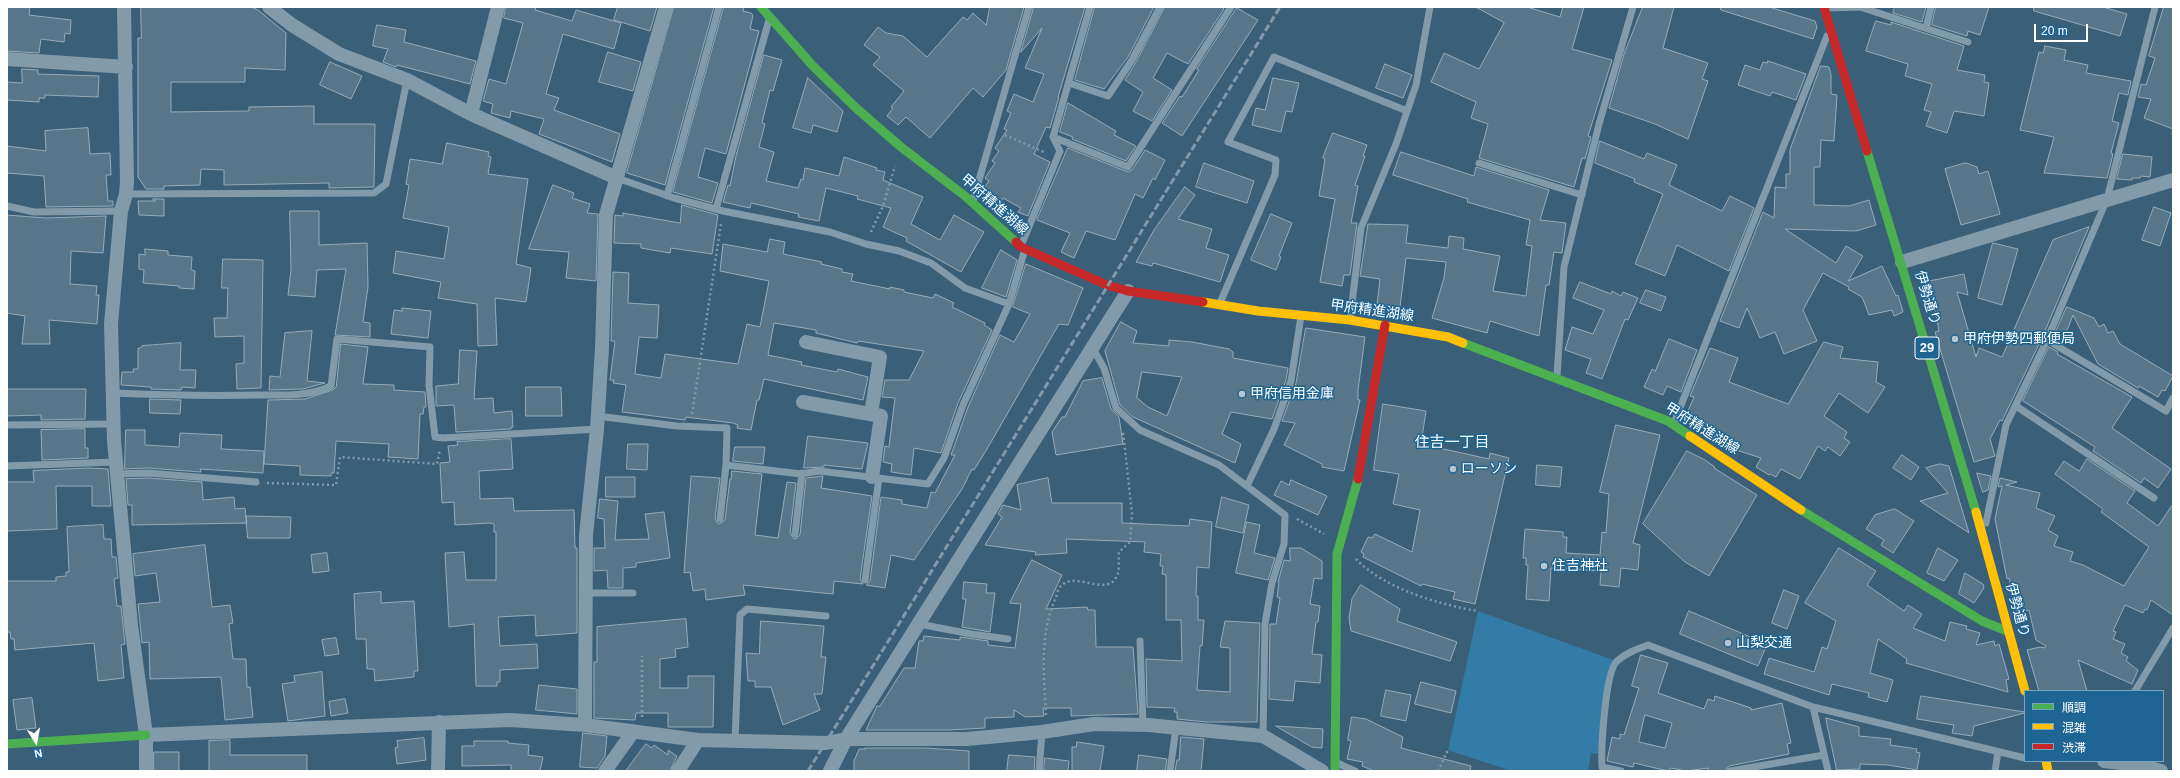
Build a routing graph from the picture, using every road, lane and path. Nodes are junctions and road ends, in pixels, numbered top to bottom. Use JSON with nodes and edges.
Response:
{"nodes":[{"id":1,"x":124,"y":7,"type":"edge"},
{"id":2,"x":270,"y":7,"type":"edge"},
{"id":3,"x":498,"y":7,"type":"edge"},
{"id":4,"x":666,"y":7,"type":"edge"},
{"id":5,"x":719,"y":7,"type":"edge"},
{"id":6,"x":761,"y":7,"type":"edge"},
{"id":7,"x":1029,"y":7,"type":"edge"},
{"id":8,"x":1090,"y":7,"type":"edge"},
{"id":9,"x":1160,"y":7,"type":"edge"},
{"id":10,"x":1231,"y":7,"type":"edge"},
{"id":11,"x":1430,"y":7,"type":"edge"},
{"id":12,"x":1633,"y":7,"type":"edge"},
{"id":13,"x":1825,"y":7,"type":"edge"},
{"id":14,"x":1860,"y":7,"type":"edge"},
{"id":15,"x":1931,"y":7,"type":"edge"},
{"id":16,"x":2155,"y":7,"type":"edge"},
{"id":17,"x":770,"y":17,"type":"junction"},
{"id":18,"x":1830,"y":28,"type":"junction"},
{"id":19,"x":1926,"y":28,"type":"junction"},
{"id":20,"x":1968,"y":42,"type":"dead end"},
{"id":21,"x":7,"y":59,"type":"edge"},
{"id":22,"x":126,"y":66,"type":"junction"},
{"id":23,"x":406,"y":80,"type":"junction"},
{"id":24,"x":1069,"y":83,"type":"junction"},
{"id":25,"x":1407,"y":111,"type":"junction"},
{"id":26,"x":470,"y":114,"type":"junction"},
{"id":27,"x":995,"y":131,"type":"junction"},
{"id":28,"x":1053,"y":137,"type":"junction"},
{"id":29,"x":901,"y":148,"type":"junction"},
{"id":30,"x":1057,"y":158,"type":"junction"},
{"id":31,"x":1479,"y":163,"type":"dead end"},
{"id":32,"x":617,"y":178,"type":"junction"},
{"id":33,"x":2173,"y":180,"type":"edge"},
{"id":34,"x":126,"y":194,"type":"junction"},
{"id":35,"x":1582,"y":195,"type":"junction"},
{"id":36,"x":667,"y":196,"type":"junction"},
{"id":37,"x":2107,"y":199,"type":"junction"},
{"id":38,"x":972,"y":203,"type":"junction"},
{"id":39,"x":7,"y":206,"type":"edge"},
{"id":40,"x":720,"y":210,"type":"junction"},
{"id":41,"x":120,"y":211,"type":"junction"},
{"id":42,"x":866,"y":244,"type":"junction"},
{"id":43,"x":1023,"y":248,"type":"junction"},
{"id":44,"x":1902,"y":262,"type":"junction"},
{"id":45,"x":1128,"y":291,"type":"junction"},
{"id":46,"x":1009,"y":304,"type":"junction"},
{"id":47,"x":1219,"y":305,"type":"junction"},
{"id":48,"x":1301,"y":316,"type":"junction"},
{"id":49,"x":1350,"y":320,"type":"junction"},
{"id":50,"x":1384,"y":325,"type":"junction"},
{"id":51,"x":2047,"y":340,"type":"junction"},
{"id":52,"x":806,"y":342,"type":"dead end"},
{"id":53,"x":1092,"y":347,"type":"junction"},
{"id":54,"x":1557,"y":378,"type":"junction"},
{"id":55,"x":112,"y":393,"type":"junction"},
{"id":56,"x":2173,"y":398,"type":"edge"},
{"id":57,"x":802,"y":402,"type":"dead end"},
{"id":58,"x":2016,"y":406,"type":"junction"},
{"id":59,"x":1121,"y":413,"type":"junction"},
{"id":60,"x":871,"y":414,"type":"junction"},
{"id":61,"x":597,"y":423,"type":"junction"},
{"id":62,"x":113,"y":424,"type":"junction"},
{"id":63,"x":7,"y":425,"type":"edge"},
{"id":64,"x":1673,"y":425,"type":"junction"},
{"id":65,"x":690,"y":427,"type":"junction"},
{"id":66,"x":443,"y":438,"type":"junction"},
{"id":67,"x":726,"y":465,"type":"junction"},
{"id":68,"x":7,"y":466,"type":"edge"},
{"id":69,"x":116,"y":468,"type":"junction"},
{"id":70,"x":802,"y":474,"type":"junction"},
{"id":71,"x":876,"y":478,"type":"junction"},
{"id":72,"x":256,"y":482,"type":"joint"},
{"id":73,"x":1247,"y":486,"type":"junction"},
{"id":74,"x":2154,"y":498,"type":"dead end"},
{"id":75,"x":1285,"y":516,"type":"junction"},
{"id":76,"x":720,"y":519,"type":"dead end"},
{"id":77,"x":1982,"y":533,"type":"junction"},
{"id":78,"x":795,"y":534,"type":"dead end"},
{"id":79,"x":1340,"y":543,"type":"junction"},
{"id":80,"x":864,"y":580,"type":"dead end"},
{"id":81,"x":586,"y":593,"type":"junction"},
{"id":82,"x":633,"y":593,"type":"dead end"},
{"id":83,"x":1478,"y":611,"type":"dead end"},
{"id":84,"x":826,"y":616,"type":"dead end"},
{"id":85,"x":918,"y":624,"type":"junction"},
{"id":86,"x":2173,"y":628,"type":"edge"},
{"id":87,"x":2008,"y":631,"type":"junction"},
{"id":88,"x":1008,"y":639,"type":"dead end"},
{"id":89,"x":1140,"y":641,"type":"dead end"},
{"id":90,"x":642,"y":656,"type":"dead end"},
{"id":91,"x":2025,"y":690,"type":"edge"},
{"id":92,"x":2135,"y":690,"type":"edge"},
{"id":93,"x":1813,"y":707,"type":"junction"},
{"id":94,"x":439,"y":722,"type":"junction"},
{"id":95,"x":585,"y":725,"type":"junction"},
{"id":96,"x":1143,"y":725,"type":"junction"},
{"id":97,"x":1176,"y":728,"type":"junction"},
{"id":98,"x":1045,"y":731,"type":"junction"},
{"id":99,"x":638,"y":733,"type":"junction"},
{"id":100,"x":146,"y":735,"type":"junction"},
{"id":101,"x":1263,"y":736,"type":"junction"},
{"id":102,"x":846,"y":739,"type":"junction"},
{"id":103,"x":698,"y":740,"type":"junction"},
{"id":104,"x":735,"y":741,"type":"junction"},
{"id":105,"x":7,"y":744,"type":"edge"},
{"id":106,"x":1448,"y":750,"type":"dead end"},
{"id":107,"x":1998,"y":752,"type":"junction"},
{"id":108,"x":1824,"y":755,"type":"junction"},
{"id":109,"x":2024,"y":758,"type":"edge"},
{"id":110,"x":2113,"y":762,"type":"edge"},
{"id":111,"x":1335,"y":767,"type":"edge"},
{"id":112,"x":146,"y":771,"type":"edge"},
{"id":113,"x":438,"y":771,"type":"edge"},
{"id":114,"x":605,"y":771,"type":"edge"},
{"id":115,"x":678,"y":771,"type":"edge"},
{"id":116,"x":830,"y":771,"type":"edge"},
{"id":117,"x":1039,"y":771,"type":"edge"},
{"id":118,"x":1170,"y":771,"type":"edge"},
{"id":119,"x":1322,"y":771,"type":"edge"},
{"id":120,"x":1356,"y":771,"type":"edge"},
{"id":121,"x":1438,"y":771,"type":"edge"},
{"id":122,"x":1621,"y":771,"type":"edge"},
{"id":123,"x":1730,"y":771,"type":"edge"},
{"id":124,"x":1828,"y":771,"type":"edge"},
{"id":125,"x":1995,"y":771,"type":"edge"},
{"id":126,"x":2161,"y":771,"type":"edge"}],
"edges":[{"from":1,"to":22,"type":"street"},
{"from":2,"to":23,"type":"street"},
{"from":3,"to":26,"type":"street"},
{"from":4,"to":32,"type":"street"},
{"from":5,"to":36,"type":"lane"},
{"from":6,"to":17,"type":"main road","name":"甲府精進湖線"},
{"from":7,"to":27,"type":"lane"},
{"from":8,"to":24,"type":"lane"},
{"from":9,"to":24,"type":"lane"},
{"from":10,"to":28,"type":"lane"},
{"from":11,"to":25,"type":"lane"},
{"from":12,"to":35,"type":"lane"},
{"from":13,"to":14,"type":"lane"},
{"from":13,"to":18,"type":"main road","name":"伊勢通り","number":"29"},
{"from":14,"to":19,"type":"lane"},
{"from":15,"to":19,"type":"lane"},
{"from":16,"to":37,"type":"lane"},
{"from":17,"to":29,"type":"main road","name":"甲府精進湖線"},
{"from":17,"to":40,"type":"lane"},
{"from":18,"to":44,"type":"main road","name":"伊勢通り","number":"29"},
{"from":18,"to":64,"type":"lane"},
{"from":19,"to":20,"type":"lane"},
{"from":21,"to":22,"type":"street"},
{"from":22,"to":34,"type":"street"},
{"from":23,"to":26,"type":"street"},
{"from":23,"to":34,"type":"lane"},
{"from":24,"to":28,"type":"lane"},
{"from":25,"to":47,"type":"lane"},
{"from":25,"to":49,"type":"lane"},
{"from":26,"to":32,"type":"street"},
{"from":27,"to":30,"type":"path"},
{"from":27,"to":38,"type":"lane"},
{"from":28,"to":30,"type":"lane"},
{"from":29,"to":38,"type":"main road","name":"甲府精進湖線"},
{"from":29,"to":42,"type":"path"},
{"from":30,"to":43,"type":"lane"},
{"from":31,"to":35,"type":"lane"},
{"from":32,"to":36,"type":"lane"},
{"from":32,"to":61,"type":"street"},
{"from":33,"to":37,"type":"street"},
{"from":34,"to":41,"type":"street"},
{"from":35,"to":54,"type":"lane"},
{"from":36,"to":40,"type":"lane"},
{"from":37,"to":44,"type":"street"},
{"from":37,"to":51,"type":"lane"},
{"from":38,"to":43,"type":"main road","name":"甲府精進湖線"},
{"from":39,"to":41,"type":"lane"},
{"from":40,"to":42,"type":"lane"},
{"from":40,"to":65,"type":"path"},
{"from":41,"to":55,"type":"street"},
{"from":42,"to":46,"type":"lane"},
{"from":43,"to":45,"type":"main road","name":"甲府精進湖線"},
{"from":43,"to":46,"type":"lane"},
{"from":44,"to":77,"type":"main road","name":"伊勢通り","number":"29"},
{"from":45,"to":47,"type":"main road","name":"甲府精進湖線"},
{"from":45,"to":53,"type":"street"},
{"from":46,"to":71,"type":"lane"},
{"from":47,"to":48,"type":"main road","name":"甲府精進湖線"},
{"from":48,"to":49,"type":"main road","name":"甲府精進湖線"},
{"from":48,"to":73,"type":"lane"},
{"from":49,"to":50,"type":"main road","name":"甲府精進湖線"},
{"from":50,"to":54,"type":"main road","name":"甲府精進湖線"},
{"from":50,"to":79,"type":"main road"},
{"from":51,"to":56,"type":"lane"},
{"from":51,"to":58,"type":"lane"},
{"from":52,"to":60,"type":"street"},
{"from":53,"to":59,"type":"lane"},
{"from":53,"to":85,"type":"street"},
{"from":54,"to":64,"type":"main road","name":"甲府精進湖線"},
{"from":55,"to":62,"type":"street"},
{"from":55,"to":66,"type":"lane"},
{"from":57,"to":60,"type":"street"},
{"from":58,"to":74,"type":"lane"},
{"from":58,"to":77,"type":"lane"},
{"from":59,"to":73,"type":"lane"},
{"from":59,"to":98,"type":"path"},
{"from":60,"to":71,"type":"street"},
{"from":61,"to":65,"type":"lane"},
{"from":61,"to":66,"type":"lane"},
{"from":61,"to":81,"type":"street"},
{"from":62,"to":63,"type":"lane"},
{"from":62,"to":69,"type":"street"},
{"from":64,"to":87,"type":"main road","name":"甲府精進湖線"},
{"from":65,"to":67,"type":"lane"},
{"from":66,"to":72,"type":"path"},
{"from":67,"to":70,"type":"lane"},
{"from":67,"to":76,"type":"lane"},
{"from":68,"to":69,"type":"lane"},
{"from":69,"to":72,"type":"lane"},
{"from":69,"to":100,"type":"street"},
{"from":70,"to":71,"type":"lane"},
{"from":70,"to":78,"type":"lane"},
{"from":71,"to":80,"type":"lane"},
{"from":73,"to":75,"type":"lane"},
{"from":75,"to":79,"type":"path"},
{"from":75,"to":101,"type":"lane"},
{"from":77,"to":87,"type":"main road","name":"伊勢通り","number":"29"},
{"from":79,"to":83,"type":"path"},
{"from":79,"to":111,"type":"main road"},
{"from":81,"to":82,"type":"lane"},
{"from":81,"to":95,"type":"street"},
{"from":84,"to":104,"type":"lane"},
{"from":85,"to":88,"type":"lane"},
{"from":85,"to":102,"type":"street"},
{"from":86,"to":92,"type":"lane"},
{"from":87,"to":91,"type":"main road","name":"伊勢通り","number":"29"},
{"from":89,"to":96,"type":"lane"},
{"from":90,"to":99,"type":"path"},
{"from":93,"to":107,"type":"lane"},
{"from":93,"to":108,"type":"lane"},
{"from":93,"to":122,"type":"lane"},
{"from":94,"to":95,"type":"street"},
{"from":94,"to":100,"type":"street"},
{"from":94,"to":113,"type":"street"},
{"from":95,"to":99,"type":"street"},
{"from":96,"to":97,"type":"street"},
{"from":96,"to":98,"type":"street"},
{"from":97,"to":101,"type":"street"},
{"from":97,"to":118,"type":"lane"},
{"from":98,"to":102,"type":"street"},
{"from":98,"to":117,"type":"lane"},
{"from":99,"to":103,"type":"street"},
{"from":99,"to":114,"type":"street"},
{"from":100,"to":105,"type":"main road"},
{"from":100,"to":112,"type":"street"},
{"from":101,"to":119,"type":"street"},
{"from":102,"to":104,"type":"street"},
{"from":102,"to":116,"type":"street"},
{"from":103,"to":104,"type":"street"},
{"from":103,"to":115,"type":"street"},
{"from":106,"to":121,"type":"path"},
{"from":107,"to":109,"type":"lane"},
{"from":107,"to":125,"type":"lane"},
{"from":108,"to":123,"type":"lane"},
{"from":108,"to":124,"type":"lane"},
{"from":110,"to":126,"type":"street"},
{"from":111,"to":120,"type":"lane"}]}
